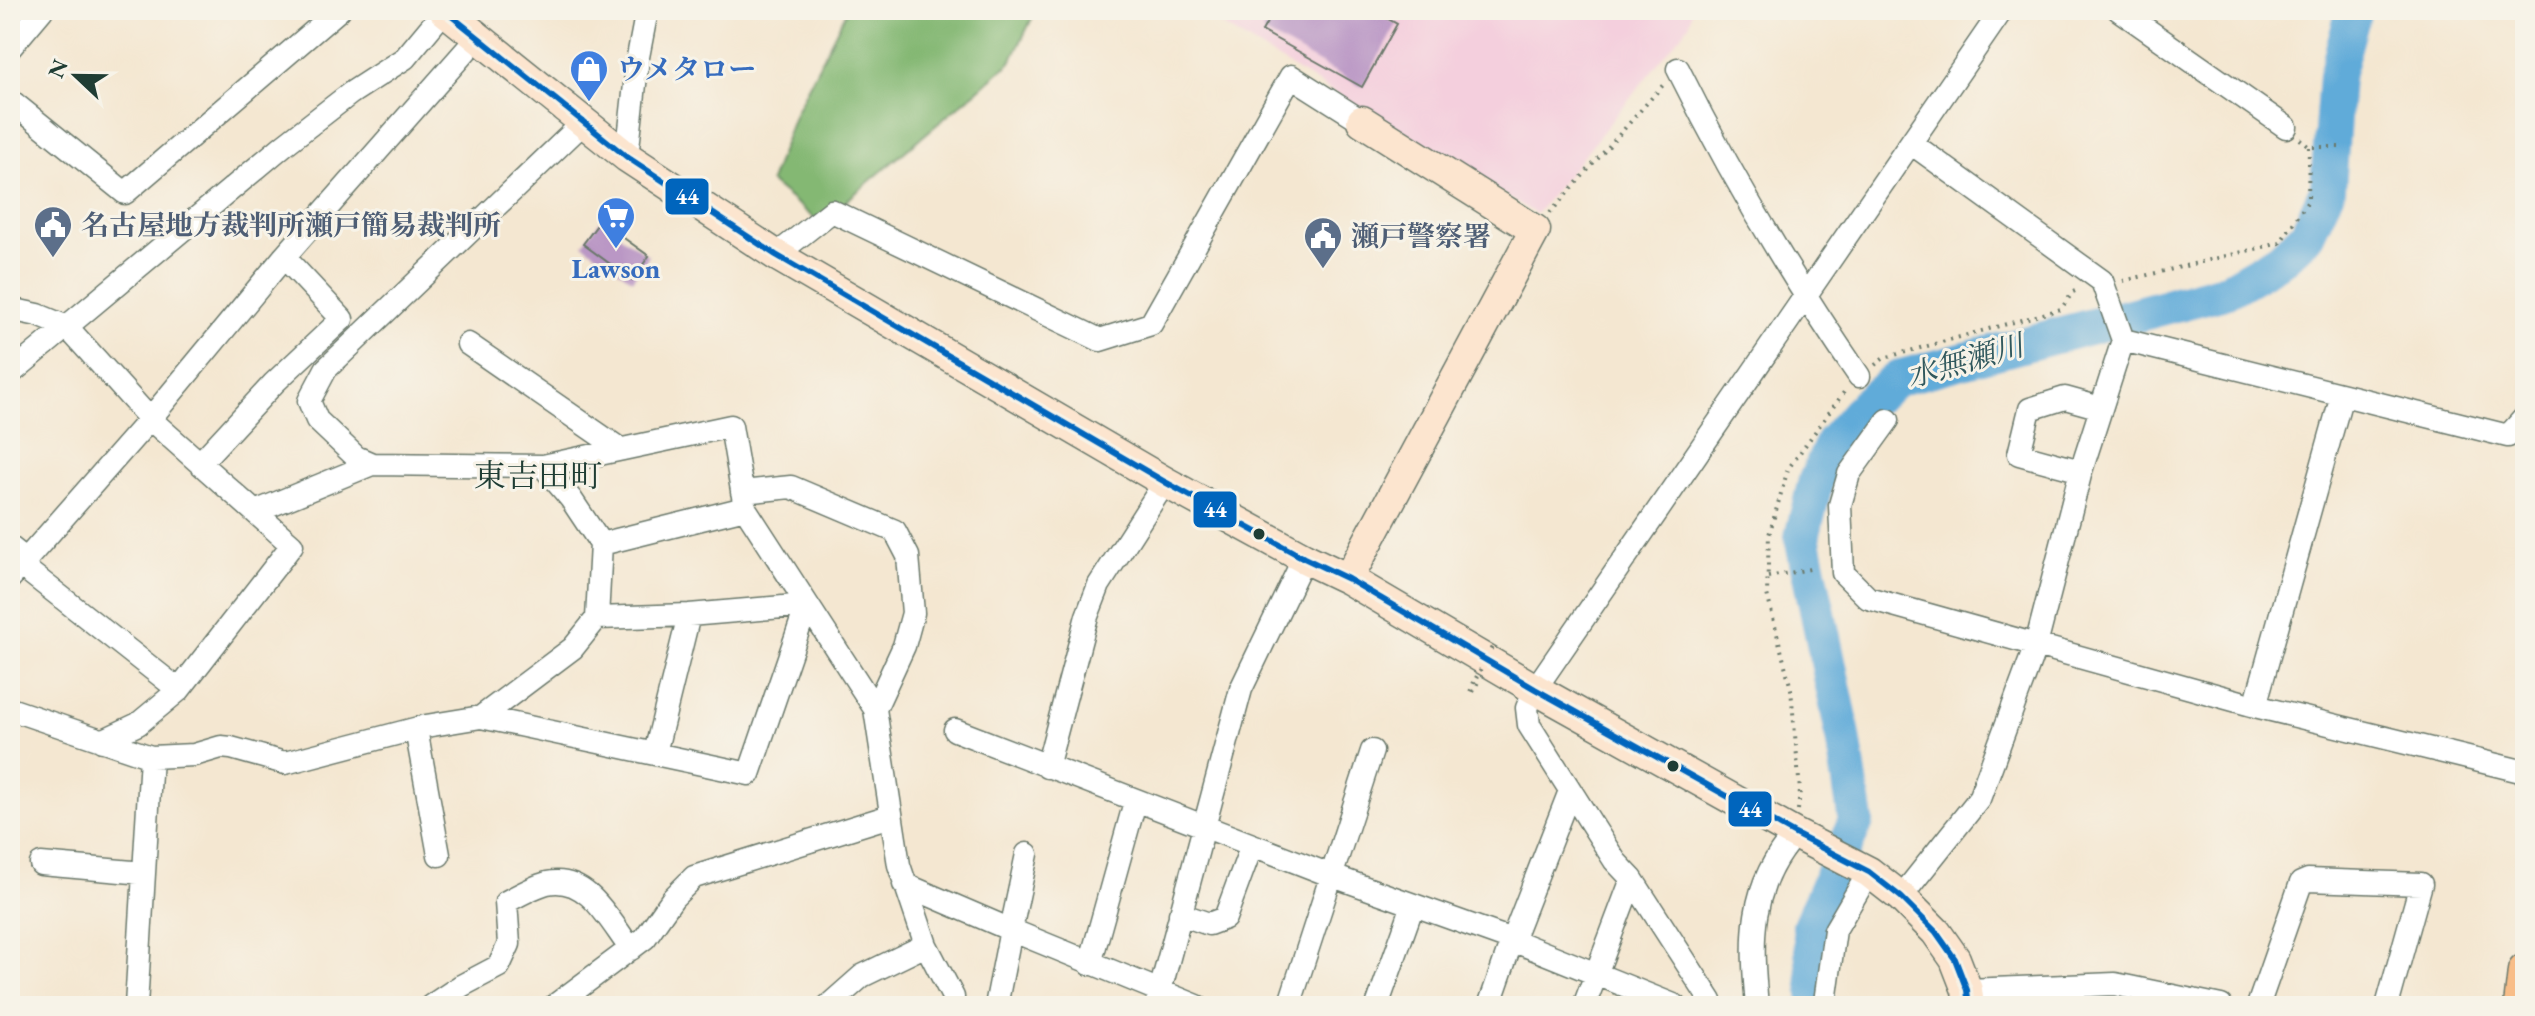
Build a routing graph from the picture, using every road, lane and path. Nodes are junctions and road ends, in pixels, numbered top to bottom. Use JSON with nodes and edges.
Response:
{"nodes":[{"id":1,"x":42,"y":10,"type":"edge"},
{"id":2,"x":339,"y":10,"type":"edge"},
{"id":3,"x":444,"y":10,"type":"edge"},
{"id":4,"x":647,"y":10,"type":"edge"},
{"id":5,"x":2002,"y":10,"type":"edge"},
{"id":6,"x":2119,"y":10,"type":"edge"},
{"id":7,"x":477,"y":38,"type":"junction"},
{"id":8,"x":10,"y":48,"type":"edge"},
{"id":9,"x":1678,"y":69,"type":"joint"},
{"id":10,"x":10,"y":100,"type":"edge"},
{"id":11,"x":1362,"y":121,"type":"joint"},
{"id":12,"x":583,"y":123,"type":"junction"},
{"id":13,"x":2286,"y":127,"type":"dead end"},
{"id":14,"x":1911,"y":143,"type":"junction"},
{"id":15,"x":2340,"y":147,"type":"dead end"},
{"id":16,"x":627,"y":157,"type":"junction"},
{"id":17,"x":1535,"y":230,"type":"junction"},
{"id":18,"x":776,"y":255,"type":"junction"},
{"id":19,"x":284,"y":257,"type":"junction"},
{"id":20,"x":2112,"y":281,"type":"junction"},
{"id":21,"x":1805,"y":297,"type":"junction"},
{"id":22,"x":10,"y":309,"type":"edge"},
{"id":23,"x":2061,"y":309,"type":"dead end"},
{"id":24,"x":67,"y":327,"type":"junction"},
{"id":25,"x":2121,"y":335,"type":"junction"},
{"id":26,"x":468,"y":344,"type":"dead end"},
{"id":27,"x":10,"y":374,"type":"edge"},
{"id":28,"x":1859,"y":376,"type":"junction"},
{"id":29,"x":2342,"y":395,"type":"junction"},
{"id":30,"x":2101,"y":408,"type":"junction"},
{"id":31,"x":2525,"y":417,"type":"edge"},
{"id":32,"x":150,"y":419,"type":"junction"},
{"id":33,"x":1888,"y":420,"type":"dead end"},
{"id":34,"x":620,"y":449,"type":"junction"},
{"id":35,"x":200,"y":463,"type":"junction"},
{"id":36,"x":372,"y":464,"type":"junction"},
{"id":37,"x":543,"y":466,"type":"junction"},
{"id":38,"x":2081,"y":471,"type":"junction"},
{"id":39,"x":1165,"y":482,"type":"junction"},
{"id":40,"x":744,"y":500,"type":"junction"},
{"id":41,"x":255,"y":512,"type":"junction"},
{"id":42,"x":601,"y":544,"type":"junction"},
{"id":43,"x":1304,"y":558,"type":"junction"},
{"id":44,"x":14,"y":562,"type":"edge"},
{"id":45,"x":1815,"y":568,"type":"dead end"},
{"id":46,"x":1768,"y":577,"type":"junction"},
{"id":47,"x":1348,"y":579,"type":"junction"},
{"id":48,"x":807,"y":605,"type":"junction"},
{"id":49,"x":689,"y":615,"type":"junction"},
{"id":50,"x":597,"y":618,"type":"junction"},
{"id":51,"x":2036,"y":645,"type":"junction"},
{"id":52,"x":1492,"y":647,"type":"dead end"},
{"id":53,"x":1478,"y":679,"type":"dead end"},
{"id":54,"x":1535,"y":689,"type":"junction"},
{"id":55,"x":179,"y":690,"type":"junction"},
{"id":56,"x":2255,"y":706,"type":"junction"},
{"id":57,"x":10,"y":709,"type":"edge"},
{"id":58,"x":875,"y":709,"type":"junction"},
{"id":59,"x":481,"y":717,"type":"junction"},
{"id":60,"x":416,"y":729,"type":"junction"},
{"id":61,"x":955,"y":730,"type":"dead end"},
{"id":62,"x":102,"y":741,"type":"junction"},
{"id":63,"x":1372,"y":751,"type":"dead end"},
{"id":64,"x":655,"y":753,"type":"junction"},
{"id":65,"x":151,"y":757,"type":"junction"},
{"id":66,"x":1047,"y":767,"type":"junction"},
{"id":67,"x":2525,"y":772,"type":"edge"},
{"id":68,"x":1570,"y":791,"type":"junction"},
{"id":69,"x":1135,"y":802,"type":"junction"},
{"id":70,"x":890,"y":816,"type":"junction"},
{"id":71,"x":1204,"y":827,"type":"junction"},
{"id":72,"x":1795,"y":834,"type":"junction"},
{"id":73,"x":1252,"y":845,"type":"junction"},
{"id":74,"x":1027,"y":854,"type":"dead end"},
{"id":75,"x":439,"y":855,"type":"dead end"},
{"id":76,"x":41,"y":864,"type":"dead end"},
{"id":77,"x":1869,"y":872,"type":"junction"},
{"id":78,"x":144,"y":873,"type":"junction"},
{"id":79,"x":1330,"y":875,"type":"junction"},
{"id":80,"x":1632,"y":879,"type":"junction"},
{"id":81,"x":904,"y":884,"type":"junction"},
{"id":82,"x":1901,"y":897,"type":"junction"},
{"id":83,"x":1413,"y":905,"type":"junction"},
{"id":84,"x":1180,"y":914,"type":"junction"},
{"id":85,"x":1011,"y":930,"type":"junction"},
{"id":86,"x":1512,"y":940,"type":"junction"},
{"id":87,"x":926,"y":945,"type":"junction"},
{"id":88,"x":631,"y":949,"type":"junction"},
{"id":89,"x":1090,"y":964,"type":"junction"},
{"id":90,"x":2525,"y":971,"type":"edge"},
{"id":91,"x":1596,"y":975,"type":"junction"},
{"id":92,"x":953,"y":997,"type":"dead end"},
{"id":93,"x":1968,"y":998,"type":"edge"},
{"id":94,"x":1158,"y":999,"type":"edge"},
{"id":95,"x":831,"y":1004,"type":"edge"},
{"id":96,"x":136,"y":1006,"type":"edge"},
{"id":97,"x":431,"y":1006,"type":"edge"},
{"id":98,"x":554,"y":1006,"type":"edge"},
{"id":99,"x":996,"y":1006,"type":"edge"},
{"id":100,"x":1197,"y":1006,"type":"edge"},
{"id":101,"x":1289,"y":1006,"type":"edge"},
{"id":102,"x":1377,"y":1006,"type":"edge"},
{"id":103,"x":1489,"y":1006,"type":"edge"},
{"id":104,"x":1584,"y":1006,"type":"edge"},
{"id":105,"x":1676,"y":1006,"type":"edge"},
{"id":106,"x":1710,"y":1006,"type":"edge"},
{"id":107,"x":1757,"y":1006,"type":"edge"},
{"id":108,"x":1827,"y":1006,"type":"edge"},
{"id":109,"x":2221,"y":1006,"type":"edge"},
{"id":110,"x":2258,"y":1006,"type":"edge"},
{"id":111,"x":2387,"y":1006,"type":"edge"},
{"id":112,"x":2521,"y":1006,"type":"edge"}],
"edges":[{"from":1,"to":8,"type":"street"},
{"from":2,"to":10,"type":"street"},
{"from":3,"to":7,"type":"street"},
{"from":3,"to":24,"type":"street"},
{"from":4,"to":16,"type":"street"},
{"from":5,"to":14,"type":"street"},
{"from":6,"to":13,"type":"street"},
{"from":7,"to":12,"type":"street"},
{"from":7,"to":19,"type":"street"},
{"from":9,"to":17,"type":"path"},
{"from":9,"to":21,"type":"street"},
{"from":11,"to":17,"type":"street"},
{"from":11,"to":18,"type":"street"},
{"from":12,"to":16,"type":"street"},
{"from":12,"to":36,"type":"street"},
{"from":14,"to":20,"type":"street"},
{"from":14,"to":21,"type":"street"},
{"from":15,"to":20,"type":"path"},
{"from":16,"to":18,"type":"street"},
{"from":17,"to":47,"type":"street"},
{"from":18,"to":39,"type":"street"},
{"from":19,"to":32,"type":"street"},
{"from":19,"to":35,"type":"street"},
{"from":20,"to":25,"type":"street"},
{"from":21,"to":28,"type":"street"},
{"from":21,"to":54,"type":"street"},
{"from":22,"to":24,"type":"street"},
{"from":23,"to":28,"type":"path"},
{"from":24,"to":27,"type":"street"},
{"from":24,"to":32,"type":"street"},
{"from":25,"to":29,"type":"street"},
{"from":25,"to":30,"type":"street"},
{"from":26,"to":34,"type":"street"},
{"from":28,"to":46,"type":"path"},
{"from":29,"to":31,"type":"street"},
{"from":29,"to":56,"type":"street"},
{"from":30,"to":38,"type":"street"},
{"from":30,"to":38,"type":"street"},
{"from":32,"to":35,"type":"street"},
{"from":32,"to":44,"type":"street"},
{"from":33,"to":51,"type":"street"},
{"from":34,"to":37,"type":"street"},
{"from":34,"to":40,"type":"street"},
{"from":35,"to":41,"type":"street"},
{"from":36,"to":37,"type":"street"},
{"from":36,"to":41,"type":"street"},
{"from":37,"to":42,"type":"street"},
{"from":38,"to":51,"type":"street"},
{"from":39,"to":43,"type":"street"},
{"from":39,"to":66,"type":"street"},
{"from":40,"to":42,"type":"street"},
{"from":40,"to":48,"type":"street"},
{"from":40,"to":58,"type":"street"},
{"from":41,"to":55,"type":"street"},
{"from":42,"to":50,"type":"street"},
{"from":43,"to":47,"type":"street"},
{"from":43,"to":71,"type":"street"},
{"from":44,"to":55,"type":"street"},
{"from":45,"to":46,"type":"path"},
{"from":46,"to":72,"type":"path"},
{"from":47,"to":54,"type":"street"},
{"from":48,"to":49,"type":"street"},
{"from":48,"to":58,"type":"street"},
{"from":48,"to":64,"type":"street"},
{"from":49,"to":50,"type":"street"},
{"from":49,"to":64,"type":"street"},
{"from":50,"to":59,"type":"street"},
{"from":51,"to":56,"type":"street"},
{"from":51,"to":82,"type":"street"},
{"from":52,"to":53,"type":"path","bridge":true},
{"from":54,"to":68,"type":"street"},
{"from":54,"to":72,"type":"street"},
{"from":55,"to":62,"type":"street"},
{"from":56,"to":67,"type":"street"},
{"from":57,"to":62,"type":"street"},
{"from":58,"to":70,"type":"street"},
{"from":59,"to":60,"type":"street"},
{"from":59,"to":64,"type":"street"},
{"from":60,"to":65,"type":"street"},
{"from":60,"to":75,"type":"street"},
{"from":61,"to":66,"type":"street"},
{"from":62,"to":65,"type":"street"},
{"from":63,"to":79,"type":"street"},
{"from":65,"to":78,"type":"street"},
{"from":66,"to":69,"type":"street"},
{"from":68,"to":80,"type":"street"},
{"from":68,"to":86,"type":"street"},
{"from":69,"to":71,"type":"street"},
{"from":69,"to":89,"type":"street"},
{"from":70,"to":81,"type":"street"},
{"from":70,"to":88,"type":"street"},
{"from":71,"to":73,"type":"street"},
{"from":71,"to":84,"type":"street"},
{"from":72,"to":77,"type":"street"},
{"from":72,"to":107,"type":"street"},
{"from":73,"to":79,"type":"street"},
{"from":73,"to":84,"type":"street"},
{"from":74,"to":85,"type":"street"},
{"from":76,"to":78,"type":"street"},
{"from":77,"to":82,"type":"street"},
{"from":77,"to":108,"type":"street"},
{"from":78,"to":96,"type":"street"},
{"from":79,"to":83,"type":"street"},
{"from":79,"to":101,"type":"street"},
{"from":80,"to":91,"type":"street"},
{"from":80,"to":106,"type":"street"},
{"from":81,"to":85,"type":"street"},
{"from":81,"to":87,"type":"street"},
{"from":82,"to":93,"type":"street"},
{"from":83,"to":86,"type":"street"},
{"from":83,"to":102,"type":"street"},
{"from":84,"to":94,"type":"street"},
{"from":85,"to":89,"type":"street"},
{"from":85,"to":99,"type":"street"},
{"from":86,"to":91,"type":"street"},
{"from":86,"to":103,"type":"street"},
{"from":87,"to":92,"type":"street"},
{"from":87,"to":95,"type":"street"},
{"from":88,"to":97,"type":"street"},
{"from":88,"to":98,"type":"street"},
{"from":89,"to":94,"type":"street"},
{"from":90,"to":112,"type":"main road"},
{"from":91,"to":104,"type":"street"},
{"from":91,"to":105,"type":"street"},
{"from":93,"to":109,"type":"street"},
{"from":94,"to":100,"type":"street"},
{"from":110,"to":111,"type":"street"}]}
